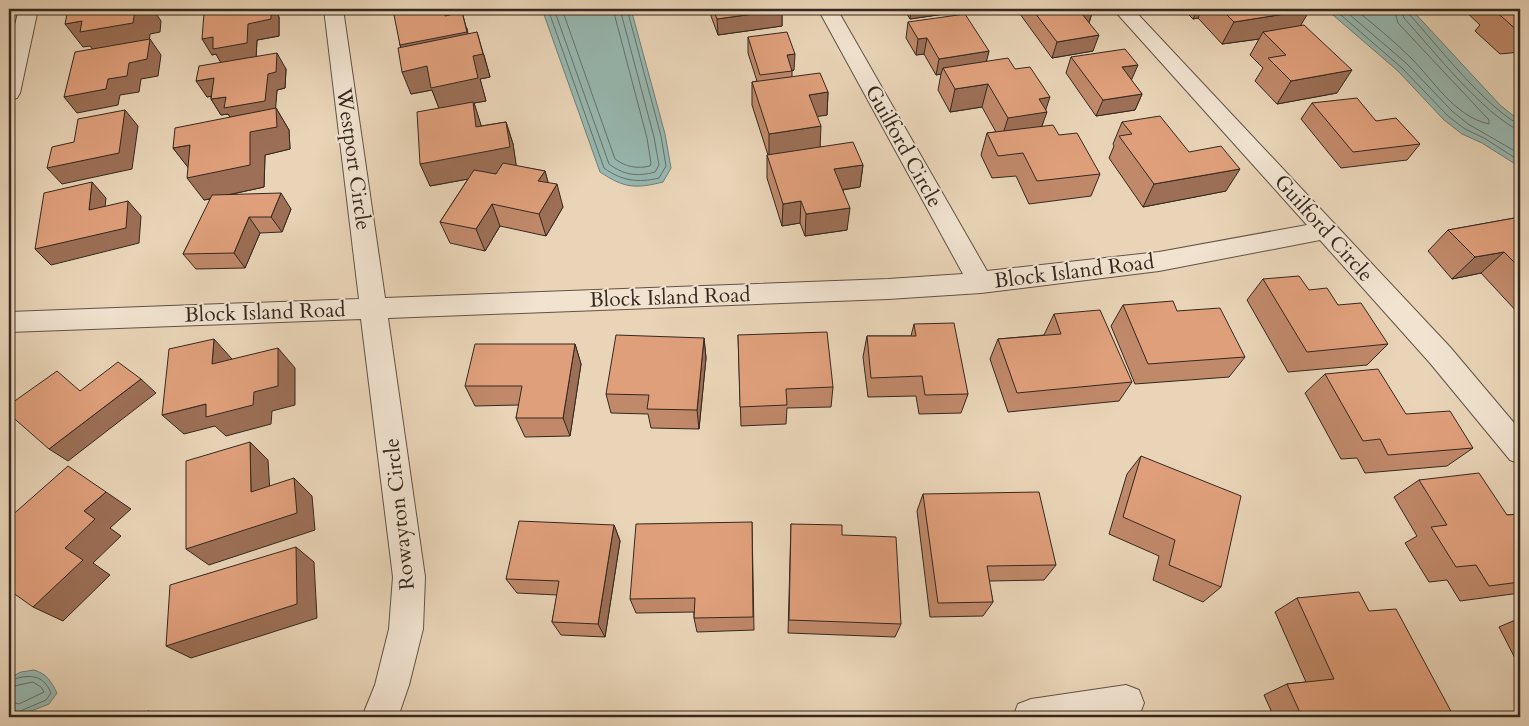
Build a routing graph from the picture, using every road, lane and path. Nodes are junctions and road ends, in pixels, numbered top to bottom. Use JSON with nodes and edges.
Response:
{"nodes":[{"id":1,"x":28,"y":9,"type":"edge"},
{"id":2,"x":333,"y":9,"type":"edge"},
{"id":3,"x":827,"y":9,"type":"edge"},
{"id":4,"x":1123,"y":9,"type":"edge"},
{"id":5,"x":9,"y":93,"type":"edge"},
{"id":6,"x":1326,"y":230,"type":"junction"},
{"id":7,"x":981,"y":283,"type":"junction"},
{"id":8,"x":374,"y":308,"type":"junction"},
{"id":9,"x":9,"y":322,"type":"edge"},
{"id":10,"x":1520,"y":451,"type":"edge"},
{"id":11,"x":1126,"y":702,"type":"dead end"},
{"id":12,"x":380,"y":717,"type":"edge"},
{"id":13,"x":1031,"y":717,"type":"edge"}],
"edges":[{"from":1,"to":5,"type":"street"},
{"from":2,"to":8,"type":"street","name":"Westport Circle"},
{"from":3,"to":7,"type":"street","name":"Guilford Circle"},
{"from":4,"to":6,"type":"street","name":"Guilford Circle"},
{"from":6,"to":7,"type":"street","name":"Block Island Road"},
{"from":6,"to":10,"type":"street","name":"Guilford Circle"},
{"from":7,"to":8,"type":"street","name":"Block Island Road"},
{"from":8,"to":9,"type":"street","name":"Block Island Road"},
{"from":8,"to":12,"type":"street","name":"Rowayton Circle"},
{"from":11,"to":13,"type":"street"}]}
